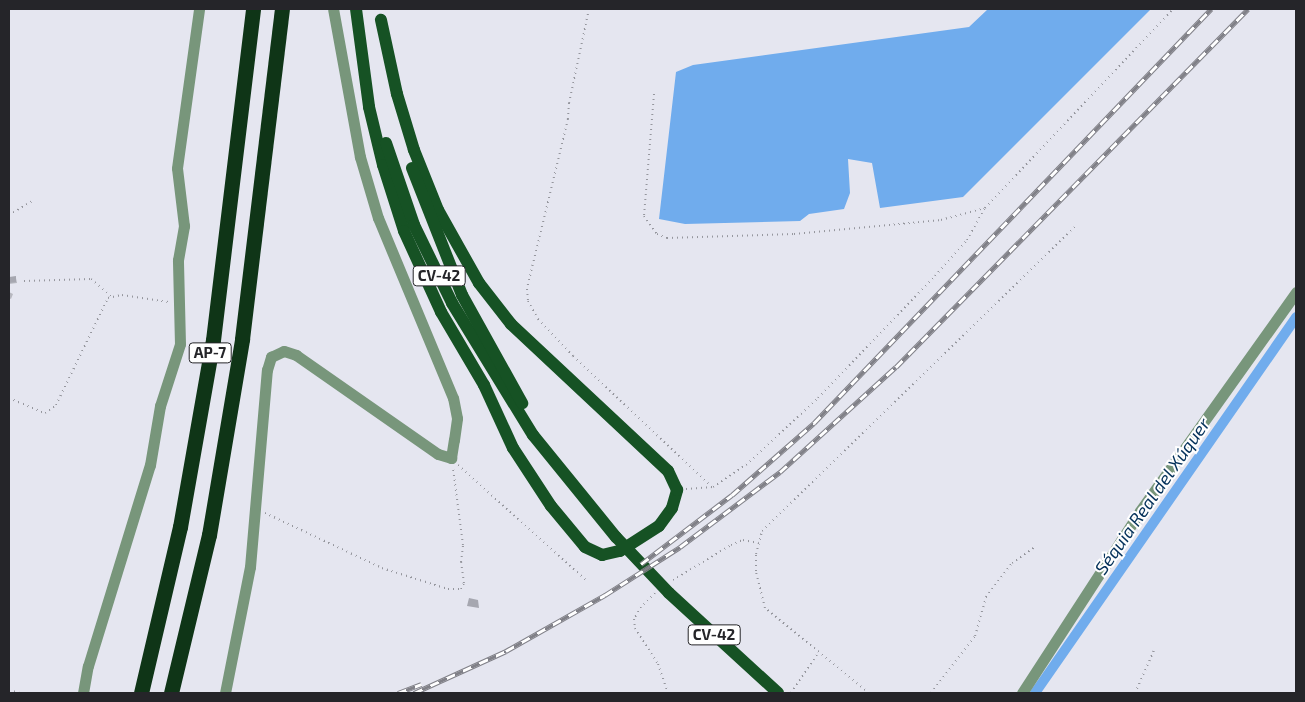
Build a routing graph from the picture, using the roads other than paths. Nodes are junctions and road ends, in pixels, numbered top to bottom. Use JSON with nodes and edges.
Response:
{"nodes":[{"id":1,"x":199,"y":9,"type":"edge"},
{"id":2,"x":252,"y":9,"type":"edge"},
{"id":3,"x":282,"y":9,"type":"edge"},
{"id":4,"x":333,"y":9,"type":"edge"},
{"id":5,"x":356,"y":9,"type":"edge"},
{"id":6,"x":360,"y":9,"type":"edge"},
{"id":7,"x":381,"y":14,"type":"edge"},
{"id":8,"x":1296,"y":292,"type":"edge"},
{"id":9,"x":592,"y":509,"type":"junction"},
{"id":10,"x":83,"y":693,"type":"edge"},
{"id":11,"x":141,"y":693,"type":"edge"},
{"id":12,"x":171,"y":693,"type":"edge"},
{"id":13,"x":225,"y":693,"type":"edge"},
{"id":14,"x":778,"y":693,"type":"edge"},
{"id":15,"x":1022,"y":693,"type":"edge"}],
"edges":[{"from":1,"to":10,"type":"street"},
{"from":2,"to":11,"type":"highway","number":"AP-7"},
{"from":3,"to":12,"type":"highway","number":"AP-7"},
{"from":4,"to":13,"type":"street"},
{"from":5,"to":7,"type":"main road"},
{"from":6,"to":9,"type":"main road","number":"CV-42"},
{"from":7,"to":9,"type":"main road","number":"CV-42"},
{"from":8,"to":15,"type":"street"},
{"from":9,"to":14,"type":"main road","number":"CV-42"}]}
